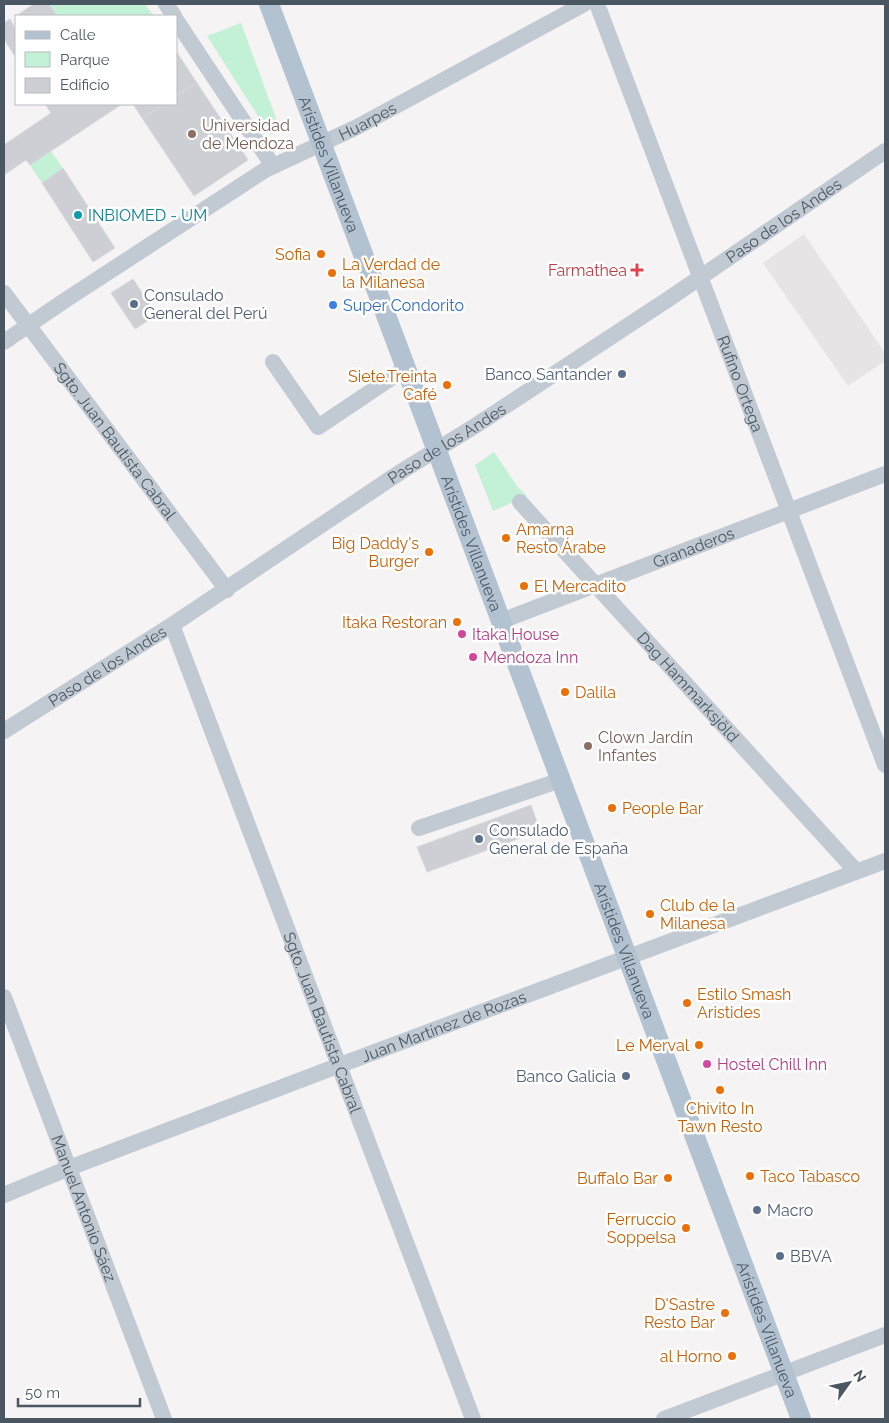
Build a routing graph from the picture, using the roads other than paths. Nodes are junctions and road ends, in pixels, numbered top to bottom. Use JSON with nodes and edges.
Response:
{"nodes":[{"id":1,"x":166,"y":4,"type":"edge"},
{"id":2,"x":269,"y":4,"type":"edge"},
{"id":3,"x":584,"y":4,"type":"edge"},
{"id":4,"x":597,"y":4,"type":"edge"},
{"id":5,"x":173,"y":15,"type":"edge"},
{"id":6,"x":178,"y":23,"type":"edge"},
{"id":7,"x":322,"y":144,"type":"junction"},
{"id":8,"x":885,"y":151,"type":"edge"},
{"id":9,"x":273,"y":166,"type":"junction"},
{"id":10,"x":701,"y":278,"type":"junction"},
{"id":11,"x":4,"y":293,"type":"edge"},
{"id":12,"x":28,"y":326,"type":"junction"},
{"id":13,"x":4,"y":342,"type":"edge"},
{"id":14,"x":273,"y":362,"type":"dead end"},
{"id":15,"x":406,"y":368,"type":"junction"},
{"id":16,"x":437,"y":450,"type":"junction"},
{"id":17,"x":885,"y":474,"type":"edge"},
{"id":18,"x":520,"y":502,"type":"dead end"},
{"id":19,"x":790,"y":512,"type":"junction"},
{"id":20,"x":596,"y":585,"type":"junction"},
{"id":21,"x":227,"y":590,"type":"junction"},
{"id":22,"x":501,"y":621,"type":"junction"},
{"id":23,"x":172,"y":625,"type":"junction"},
{"id":24,"x":4,"y":730,"type":"edge"},
{"id":25,"x":885,"y":765,"type":"edge"},
{"id":26,"x":561,"y":780,"type":"junction"},
{"id":27,"x":420,"y":828,"type":"dead end"},
{"id":28,"x":885,"y":861,"type":"edge"},
{"id":29,"x":856,"y":871,"type":"junction"},
{"id":30,"x":627,"y":957,"type":"junction"},
{"id":31,"x":4,"y":997,"type":"edge"},
{"id":32,"x":340,"y":1065,"type":"junction"},
{"id":33,"x":69,"y":1168,"type":"junction"},
{"id":34,"x":4,"y":1195,"type":"edge"},
{"id":35,"x":885,"y":1335,"type":"edge"},
{"id":36,"x":784,"y":1374,"type":"junction"},
{"id":37,"x":164,"y":1419,"type":"edge"},
{"id":38,"x":472,"y":1419,"type":"edge"},
{"id":39,"x":664,"y":1419,"type":"edge"},
{"id":40,"x":801,"y":1419,"type":"edge"}],
"edges":[{"from":1,"to":5,"type":"street"},
{"from":2,"to":7,"type":"main road","name":"Arístides Villanueva"},
{"from":3,"to":7,"type":"street","name":"Huarpes"},
{"from":4,"to":10,"type":"street","name":"Rufino Ortega"},
{"from":6,"to":9,"type":"street"},
{"from":7,"to":9,"type":"street","name":"Huarpes"},
{"from":7,"to":15,"type":"main road","name":"Arístides Villanueva"},
{"from":8,"to":10,"type":"street","name":"Paso de los Andes"},
{"from":9,"to":12,"type":"street","name":"Huarpes"},
{"from":10,"to":16,"type":"street","name":"Paso de los Andes"},
{"from":10,"to":19,"type":"street","name":"Rufino Ortega"},
{"from":11,"to":12,"type":"street","name":"Sgto. Juan Bautista Cabral"},
{"from":12,"to":13,"type":"street","name":"Huarpes"},
{"from":12,"to":21,"type":"street","name":"Sgto. Juan Bautista Cabral"},
{"from":14,"to":15,"type":"street"},
{"from":15,"to":16,"type":"main road","name":"Arístides Villanueva"},
{"from":16,"to":21,"type":"street","name":"Paso de los Andes"},
{"from":16,"to":22,"type":"main road","name":"Arístides Villanueva"},
{"from":17,"to":19,"type":"street","name":"Granaderos"},
{"from":18,"to":20,"type":"street","name":"Dag Hammarksjöld"},
{"from":19,"to":20,"type":"street","name":"Granaderos"},
{"from":19,"to":25,"type":"street","name":"Rufino Ortega"},
{"from":20,"to":22,"type":"street","name":"Granaderos"},
{"from":20,"to":29,"type":"street","name":"Dag Hammarksjöld"},
{"from":21,"to":23,"type":"street","name":"Paso de los Andes"},
{"from":22,"to":26,"type":"main road","name":"Arístides Villanueva"},
{"from":23,"to":24,"type":"street","name":"Paso de los Andes"},
{"from":23,"to":32,"type":"street","name":"Sgto. Juan Bautista Cabral"},
{"from":26,"to":27,"type":"street"},
{"from":26,"to":30,"type":"main road","name":"Arístides Villanueva"},
{"from":28,"to":29,"type":"street","name":"Juan Martínez de Rozas"},
{"from":29,"to":30,"type":"street","name":"Juan Martínez de Rozas"},
{"from":30,"to":32,"type":"street","name":"Juan Martínez de Rozas"},
{"from":30,"to":36,"type":"main road","name":"Arístides Villanueva"},
{"from":31,"to":33,"type":"street","name":"Manuel Antonio Sáez"},
{"from":32,"to":33,"type":"street","name":"Juan Martínez de Rozas"},
{"from":32,"to":38,"type":"street","name":"Sgto. Juan Bautista Cabral"},
{"from":33,"to":34,"type":"street","name":"Juan Martínez de Rozas"},
{"from":33,"to":37,"type":"street","name":"Manuel Antonio Sáez"},
{"from":35,"to":36,"type":"street"},
{"from":36,"to":39,"type":"street"},
{"from":36,"to":40,"type":"main road","name":"Arístides Villanueva"}]}
